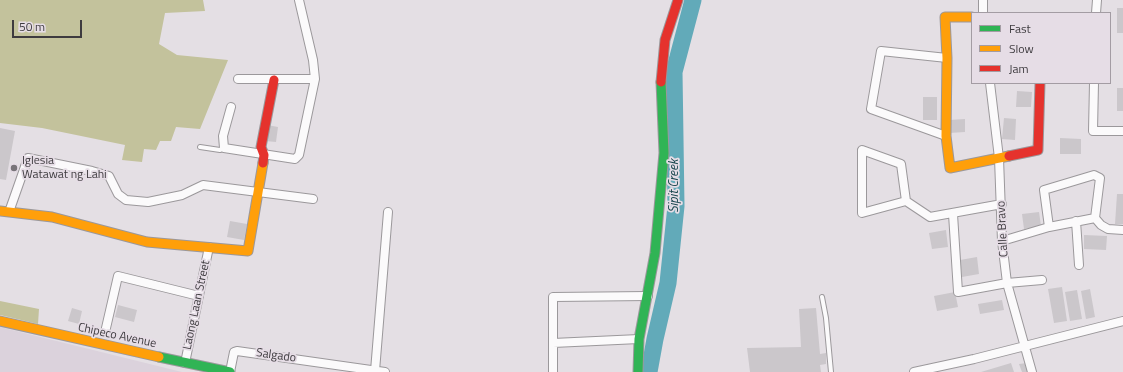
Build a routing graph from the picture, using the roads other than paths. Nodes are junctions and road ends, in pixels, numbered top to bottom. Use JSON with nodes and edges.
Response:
{"nodes":[{"id":1,"x":299,"y":0,"type":"edge"},
{"id":2,"x":678,"y":0,"type":"edge"},
{"id":3,"x":983,"y":0,"type":"edge"},
{"id":4,"x":1097,"y":0,"type":"edge"},
{"id":5,"x":983,"y":12,"type":"edge"},
{"id":6,"x":1096,"y":12,"type":"edge"},
{"id":7,"x":971,"y":17,"type":"edge"},
{"id":8,"x":947,"y":58,"type":"junction"},
{"id":9,"x":238,"y":79,"type":"dead end"},
{"id":10,"x":315,"y":79,"type":"junction"},
{"id":11,"x":274,"y":80,"type":"junction"},
{"id":12,"x":990,"y":84,"type":"edge"},
{"id":13,"x":1040,"y":84,"type":"edge"},
{"id":14,"x":1094,"y":84,"type":"edge"},
{"id":15,"x":231,"y":107,"type":"dead end"},
{"id":16,"x":1123,"y":131,"type":"edge"},
{"id":17,"x":946,"y":136,"type":"junction"},
{"id":18,"x":200,"y":147,"type":"dead end"},
{"id":19,"x":224,"y":148,"type":"junction"},
{"id":20,"x":264,"y":155,"type":"junction"},
{"id":21,"x":999,"y":158,"type":"junction"},
{"id":22,"x":258,"y":193,"type":"junction"},
{"id":23,"x":313,"y":199,"type":"dead end"},
{"id":24,"x":906,"y":201,"type":"junction"},
{"id":25,"x":1002,"y":204,"type":"junction"},
{"id":26,"x":2,"y":211,"type":"edge"},
{"id":27,"x":388,"y":212,"type":"dead end"},
{"id":28,"x":952,"y":214,"type":"junction"},
{"id":29,"x":1095,"y":218,"type":"junction"},
{"id":30,"x":1076,"y":221,"type":"junction"},
{"id":31,"x":1049,"y":227,"type":"junction"},
{"id":32,"x":1123,"y":230,"type":"edge"},
{"id":33,"x":1002,"y":241,"type":"junction"},
{"id":34,"x":209,"y":247,"type":"junction"},
{"id":35,"x":1079,"y":265,"type":"dead end"},
{"id":36,"x":1042,"y":280,"type":"dead end"},
{"id":37,"x":1008,"y":283,"type":"junction"},
{"id":38,"x":199,"y":296,"type":"junction"},
{"id":39,"x":648,"y":296,"type":"junction"},
{"id":40,"x":822,"y":297,"type":"dead end"},
{"id":41,"x":0,"y":321,"type":"edge"},
{"id":42,"x":1123,"y":321,"type":"edge"},
{"id":43,"x":106,"y":328,"type":"dead end"},
{"id":44,"x":639,"y":340,"type":"junction"},
{"id":45,"x":552,"y":343,"type":"junction"},
{"id":46,"x":1026,"y":345,"type":"junction"},
{"id":47,"x":185,"y":363,"type":"junction"},
{"id":48,"x":375,"y":371,"type":"junction"},
{"id":49,"x":230,"y":372,"type":"edge"},
{"id":50,"x":385,"y":372,"type":"edge"},
{"id":51,"x":553,"y":372,"type":"edge"},
{"id":52,"x":638,"y":372,"type":"edge"},
{"id":53,"x":830,"y":372,"type":"edge"},
{"id":54,"x":914,"y":372,"type":"edge"},
{"id":55,"x":1032,"y":372,"type":"edge"}],
"edges":[{"from":1,"to":10,"type":"street"},
{"from":2,"to":39,"type":"street"},
{"from":3,"to":5,"type":"street"},
{"from":4,"to":6,"type":"street"},
{"from":7,"to":8,"type":"street"},
{"from":8,"to":17,"type":"street"},
{"from":8,"to":17,"type":"street"},
{"from":9,"to":11,"type":"street"},
{"from":10,"to":11,"type":"street"},
{"from":10,"to":20,"type":"street"},
{"from":11,"to":20,"type":"street"},
{"from":12,"to":21,"type":"street","name":"Calle Bravo"},
{"from":13,"to":21,"type":"street"},
{"from":14,"to":16,"type":"street"},
{"from":15,"to":19,"type":"street"},
{"from":17,"to":21,"type":"street"},
{"from":18,"to":19,"type":"lane"},
{"from":19,"to":20,"type":"street"},
{"from":20,"to":22,"type":"street"},
{"from":21,"to":25,"type":"street","name":"Calle Bravo"},
{"from":22,"to":23,"type":"street"},
{"from":22,"to":26,"type":"street"},
{"from":22,"to":34,"type":"street"},
{"from":24,"to":24,"type":"street"},
{"from":24,"to":28,"type":"street"},
{"from":25,"to":28,"type":"street"},
{"from":25,"to":33,"type":"street","name":"Calle Bravo"},
{"from":26,"to":34,"type":"street"},
{"from":27,"to":48,"type":"street"},
{"from":28,"to":37,"type":"street"},
{"from":29,"to":30,"type":"street"},
{"from":29,"to":31,"type":"street"},
{"from":29,"to":32,"type":"street"},
{"from":30,"to":31,"type":"street"},
{"from":30,"to":35,"type":"street"},
{"from":31,"to":33,"type":"street"},
{"from":33,"to":37,"type":"street","name":"Calle Bravo"},
{"from":34,"to":38,"type":"street","name":"Laong Laan Street"},
{"from":36,"to":37,"type":"street"},
{"from":37,"to":46,"type":"street","name":"Calle Bravo"},
{"from":38,"to":43,"type":"street"},
{"from":38,"to":47,"type":"street","name":"Laong Laan Street"},
{"from":39,"to":44,"type":"street"},
{"from":39,"to":45,"type":"street"},
{"from":40,"to":53,"type":"lane"},
{"from":41,"to":47,"type":"street","name":"Chipeco Avenue"},
{"from":42,"to":46,"type":"street"},
{"from":44,"to":45,"type":"street"},
{"from":44,"to":52,"type":"street"},
{"from":45,"to":51,"type":"street"},
{"from":46,"to":54,"type":"street"},
{"from":46,"to":55,"type":"street","name":"Calle Bravo"},
{"from":47,"to":49,"type":"street","name":"Chipeco Avenue"},
{"from":48,"to":49,"type":"street","name":"Salgado"},
{"from":48,"to":50,"type":"street","name":"Salgado"}]}
